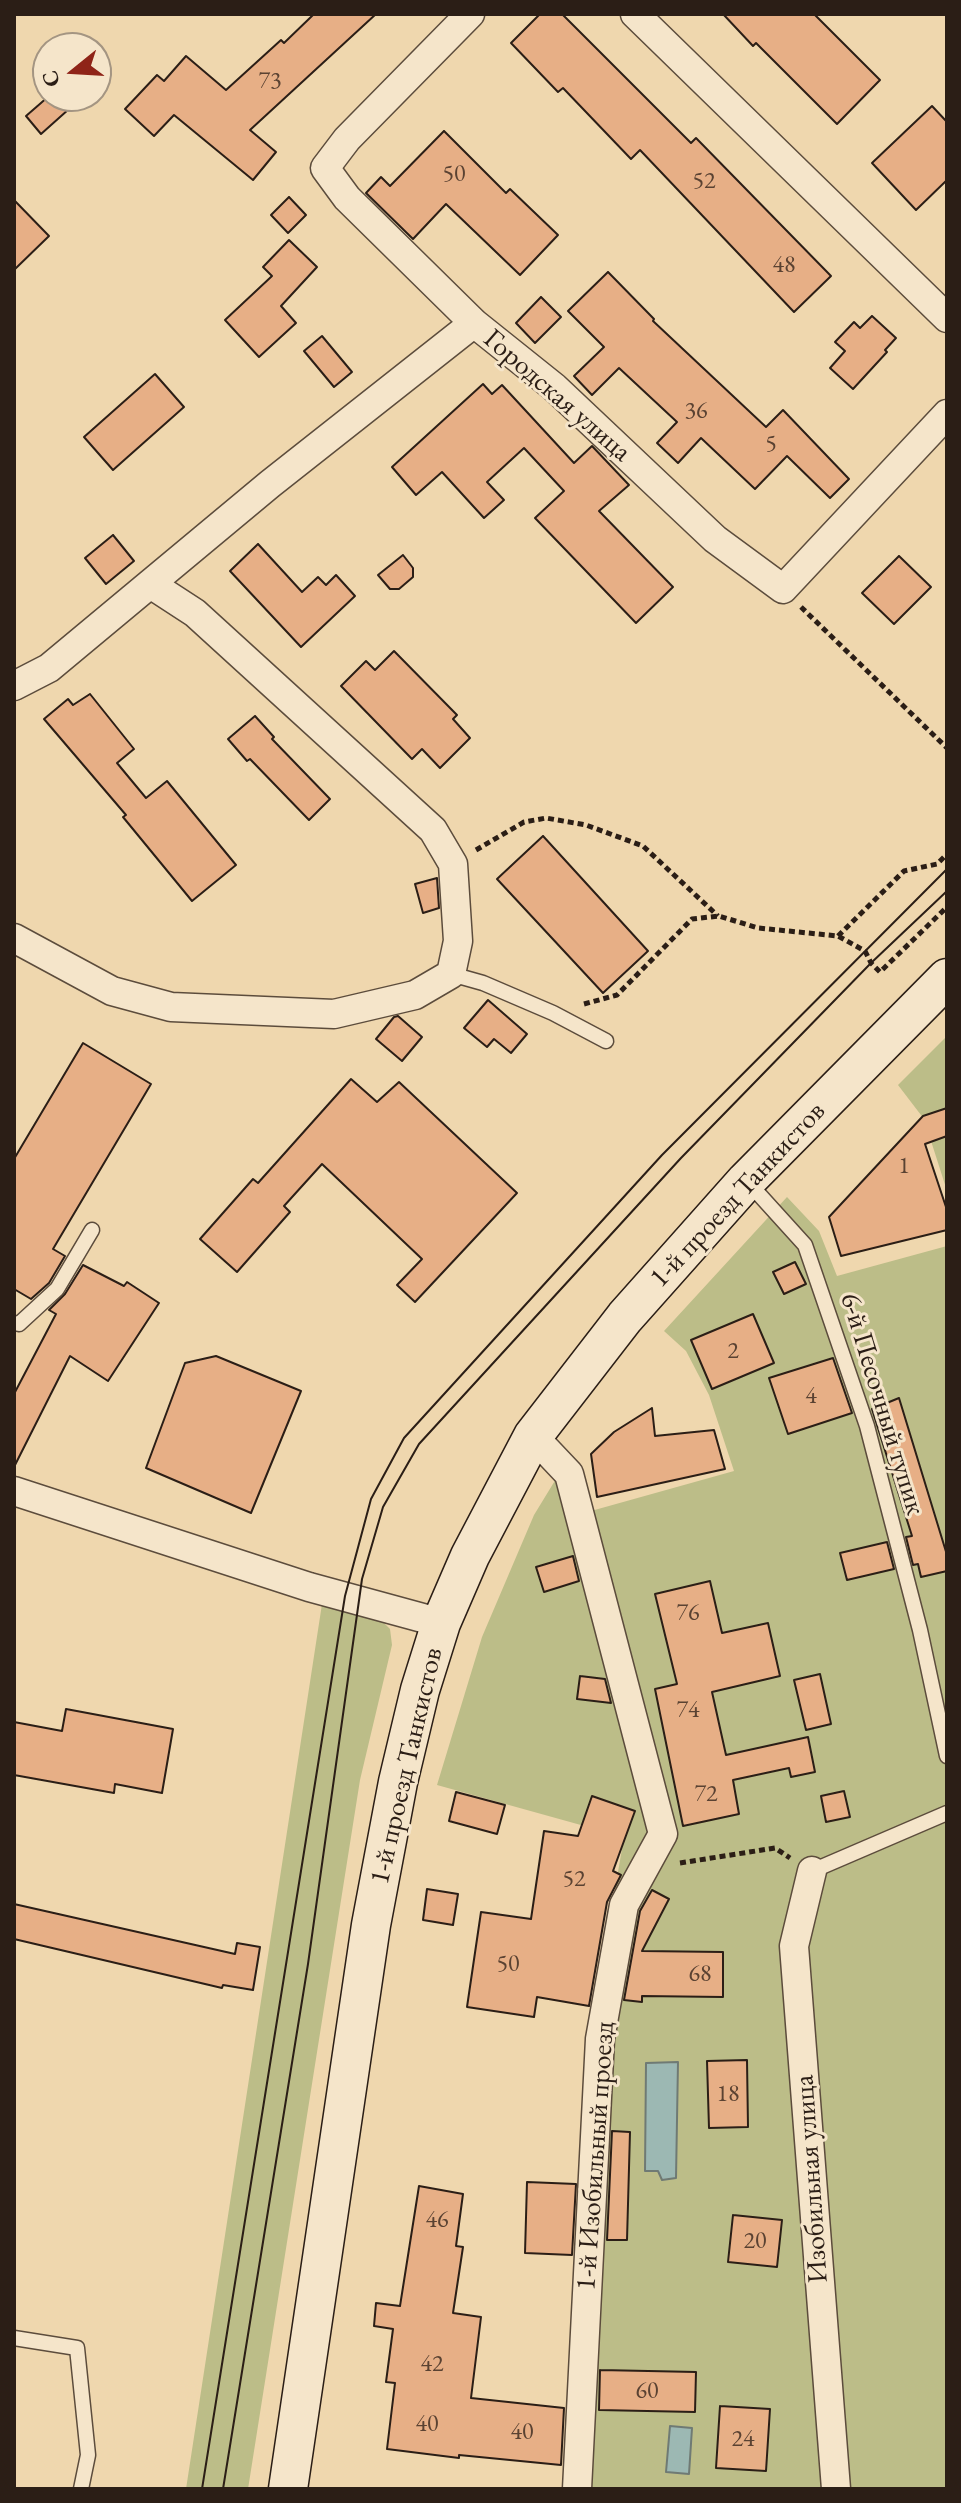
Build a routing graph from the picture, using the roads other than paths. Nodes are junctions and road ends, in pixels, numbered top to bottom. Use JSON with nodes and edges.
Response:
{"nodes":[{"id":1,"x":470,"y":14,"type":"edge"},
{"id":2,"x":635,"y":14,"type":"edge"},
{"id":3,"x":947,"y":318,"type":"edge"},
{"id":4,"x":474,"y":323,"type":"junction"},
{"id":5,"x":947,"y":414,"type":"edge"},
{"id":6,"x":152,"y":585,"type":"junction"},
{"id":7,"x":14,"y":686,"type":"edge"},
{"id":8,"x":14,"y":938,"type":"edge"},
{"id":9,"x":451,"y":974,"type":"junction"},
{"id":10,"x":947,"y":978,"type":"edge"},
{"id":11,"x":606,"y":1041,"type":"dead end"},
{"id":12,"x":746,"y":1181,"type":"junction"},
{"id":13,"x":92,"y":1230,"type":"dead end"},
{"id":14,"x":14,"y":1323,"type":"edge"},
{"id":15,"x":533,"y":1436,"type":"junction"},
{"id":16,"x":14,"y":1491,"type":"edge"},
{"id":17,"x":441,"y":1623,"type":"junction"},
{"id":18,"x":947,"y":1756,"type":"edge"},
{"id":19,"x":947,"y":1813,"type":"edge"},
{"id":20,"x":812,"y":1871,"type":"joint"},
{"id":21,"x":14,"y":2338,"type":"edge"},
{"id":22,"x":81,"y":2489,"type":"edge"},
{"id":23,"x":288,"y":2489,"type":"edge"},
{"id":24,"x":577,"y":2489,"type":"edge"},
{"id":25,"x":836,"y":2489,"type":"edge"}],
"edges":[{"from":1,"to":4,"type":"street","name":"Городская улица"},
{"from":2,"to":3,"type":"street"},
{"from":4,"to":5,"type":"street","name":"Городская улица"},
{"from":4,"to":6,"type":"street"},
{"from":6,"to":7,"type":"street"},
{"from":6,"to":9,"type":"street"},
{"from":8,"to":9,"type":"street"},
{"from":9,"to":11,"type":"lane"},
{"from":10,"to":12,"type":"main road","name":"1-й проезд Танкистов"},
{"from":12,"to":15,"type":"main road","name":"1-й проезд Танкистов"},
{"from":12,"to":18,"type":"lane","name":"6-й Песочный тупик"},
{"from":13,"to":14,"type":"lane"},
{"from":15,"to":17,"type":"main road","name":"1-й проезд Танкистов"},
{"from":15,"to":24,"type":"street","name":"1-й Изобильный проезд"},
{"from":16,"to":17,"type":"street"},
{"from":17,"to":23,"type":"main road","name":"1-й проезд Танкистов"},
{"from":19,"to":20,"type":"lane"},
{"from":20,"to":25,"type":"street","name":"Изобильная улица"},
{"from":21,"to":22,"type":"lane"}]}
